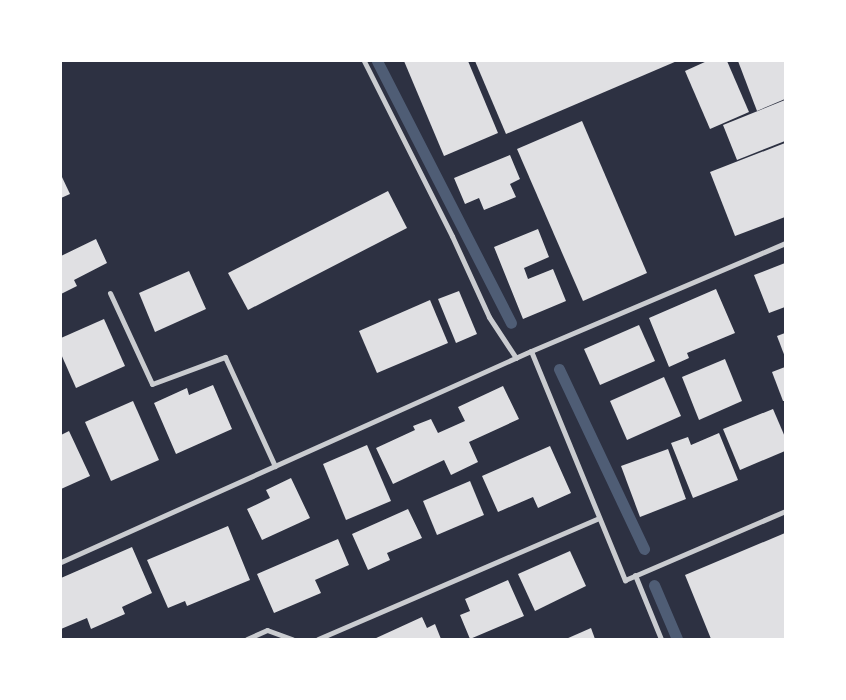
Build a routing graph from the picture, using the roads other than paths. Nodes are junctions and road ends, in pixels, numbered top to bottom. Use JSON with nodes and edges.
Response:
{"nodes":[{"id":1,"x":364,"y":61,"type":"edge"},
{"id":2,"x":785,"y":243,"type":"edge"},
{"id":3,"x":110,"y":293,"type":"dead end"},
{"id":4,"x":531,"y":351,"type":"junction"},
{"id":5,"x":516,"y":358,"type":"junction"},
{"id":6,"x":275,"y":466,"type":"junction"},
{"id":7,"x":785,"y":511,"type":"edge"},
{"id":8,"x":599,"y":518,"type":"junction"},
{"id":9,"x":61,"y":562,"type":"edge"},
{"id":10,"x":635,"y":575,"type":"junction"},
{"id":11,"x":247,"y":639,"type":"edge"},
{"id":12,"x":292,"y":639,"type":"edge"},
{"id":13,"x":318,"y":639,"type":"edge"},
{"id":14,"x":661,"y":639,"type":"edge"}],
"edges":[{"from":1,"to":5,"type":"street"},
{"from":2,"to":4,"type":"street"},
{"from":3,"to":6,"type":"street"},
{"from":4,"to":5,"type":"street"},
{"from":4,"to":8,"type":"street"},
{"from":5,"to":6,"type":"street"},
{"from":6,"to":9,"type":"street"},
{"from":7,"to":10,"type":"street"},
{"from":8,"to":10,"type":"street"},
{"from":8,"to":13,"type":"street"},
{"from":10,"to":14,"type":"street"},
{"from":11,"to":12,"type":"street"}]}
